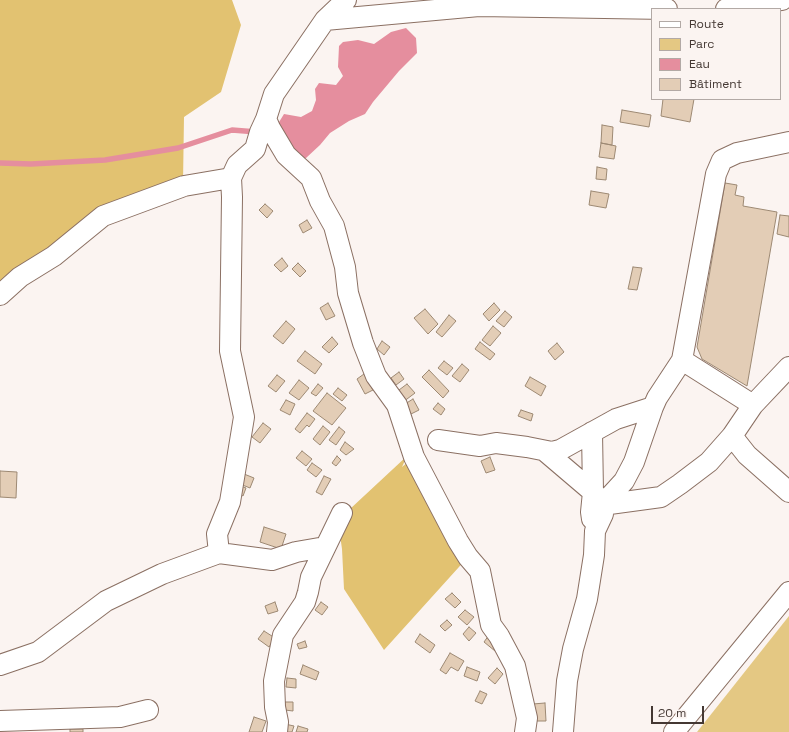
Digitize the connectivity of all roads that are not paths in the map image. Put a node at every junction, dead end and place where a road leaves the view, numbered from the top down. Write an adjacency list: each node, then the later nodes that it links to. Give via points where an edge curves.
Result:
1 (346, 0): 5 (street)
2 (782, 0): 3 (street)
3 (732, 8)
4 (651, 9): 5 (street, via 479,6)
5 (325, 20): 6 (street, via 274,94)
6 (266, 119): 8 (street, via 255,149 237,165); 28 (street, via 286,156 311,178 334,226 345,267 348,293 376,376 397,405 414,457 450,527 468,557 480,571 490,625 515,666 527,718)
7 (789, 142): 10 (street, via 737,153 722,160 716,174)
8 (231, 178): 9 (street, via 184,186 103,216 54,256 20,277); 22 (street, via 230,351 244,417 230,502 217,534)
9 (0, 295)
10 (682, 360): 12 (street); 13 (street)
11 (789, 367): 12 (street)
12 (753, 405): 15 (street)
13 (653, 407): 14 (street, via 616,419); 19 (street, via 634,462 624,481)
14 (592, 432): 17 (street, via 560,450); 19 (street)
15 (732, 436): 18 (street, via 747,455); 19 (street, via 709,462 660,497)
16 (438, 440): 17 (street, via 480,446 496,443)
17 (546, 452): 19 (street)
18 (789, 492)
19 (600, 500): 29 (street, via 603,514 595,531 587,599 568,681)
20 (342, 513): 21 (street)
21 (325, 547): 22 (street, via 296,552 272,560); 27 (street, via 311,577 304,602 283,635 274,681)
22 (219, 553): 24 (street, via 162,574 106,601 38,652)
23 (789, 592): 30 (street)
24 (0, 665)
25 (148, 710): 26 (street, via 120,717)
26 (0, 721)
27 (277, 732)
28 (525, 732)
29 (563, 732)
30 (674, 732)

